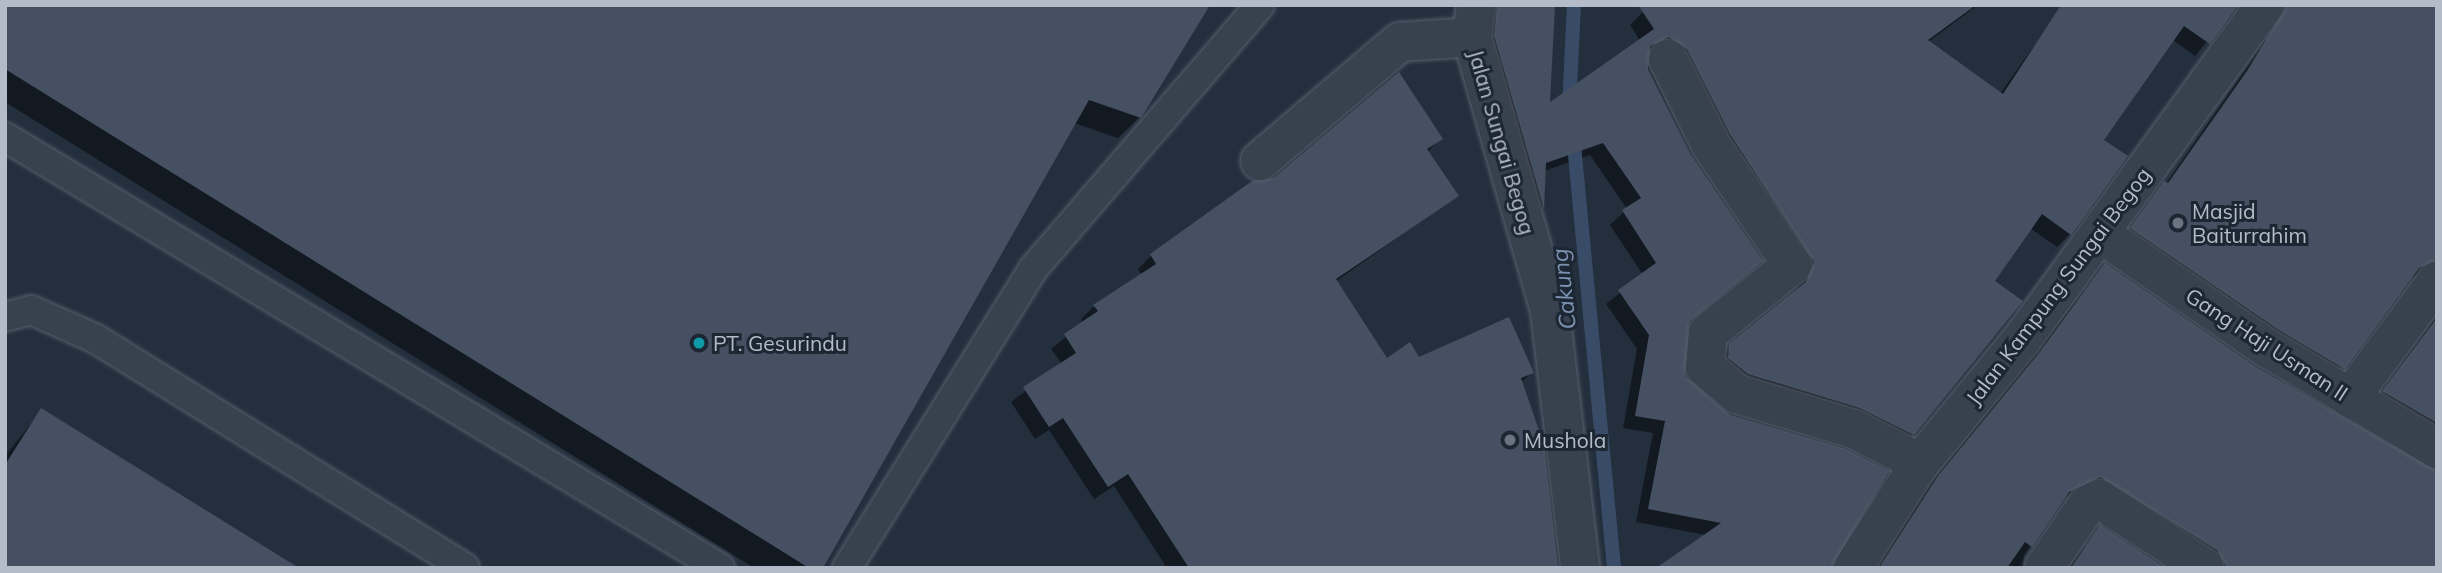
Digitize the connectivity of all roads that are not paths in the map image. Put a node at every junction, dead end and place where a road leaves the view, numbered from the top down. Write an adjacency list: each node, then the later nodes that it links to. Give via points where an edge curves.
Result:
1 (1260, 5): 15 (lane, via 1033,269)
2 (2265, 5): 7 (street, Jalan Kampung Sungai Begog)
3 (1474, 21): 6 (street, via 1400,42); 16 (street, Jalan Sungai Begog, via 1550,311)
4 (1668, 59): 12 (street, via 1711,145 1792,265 1707,333 1705,367 1737,394 1854,429)
5 (5, 137): 14 (lane)
6 (1260, 161)
7 (2101, 234): 10 (street, Gang Haji Usman II, via 2267,348); 12 (street, Jalan Kampung Sungai Begog)
8 (2437, 281): 10 (street)
9 (5, 317): 13 (lane, via 31,310 96,339)
10 (2350, 398): 11 (street, Gang Haji Usman II)
11 (2437, 449)
12 (1920, 463): 17 (street, Jalan Kampung Sungai Begog)
13 (465, 568)
14 (720, 568)
15 (847, 568)
16 (1580, 568)
17 (1853, 568)
18 (2044, 568): 19 (street, via 2087,505 2099,499)
19 (2205, 568)

